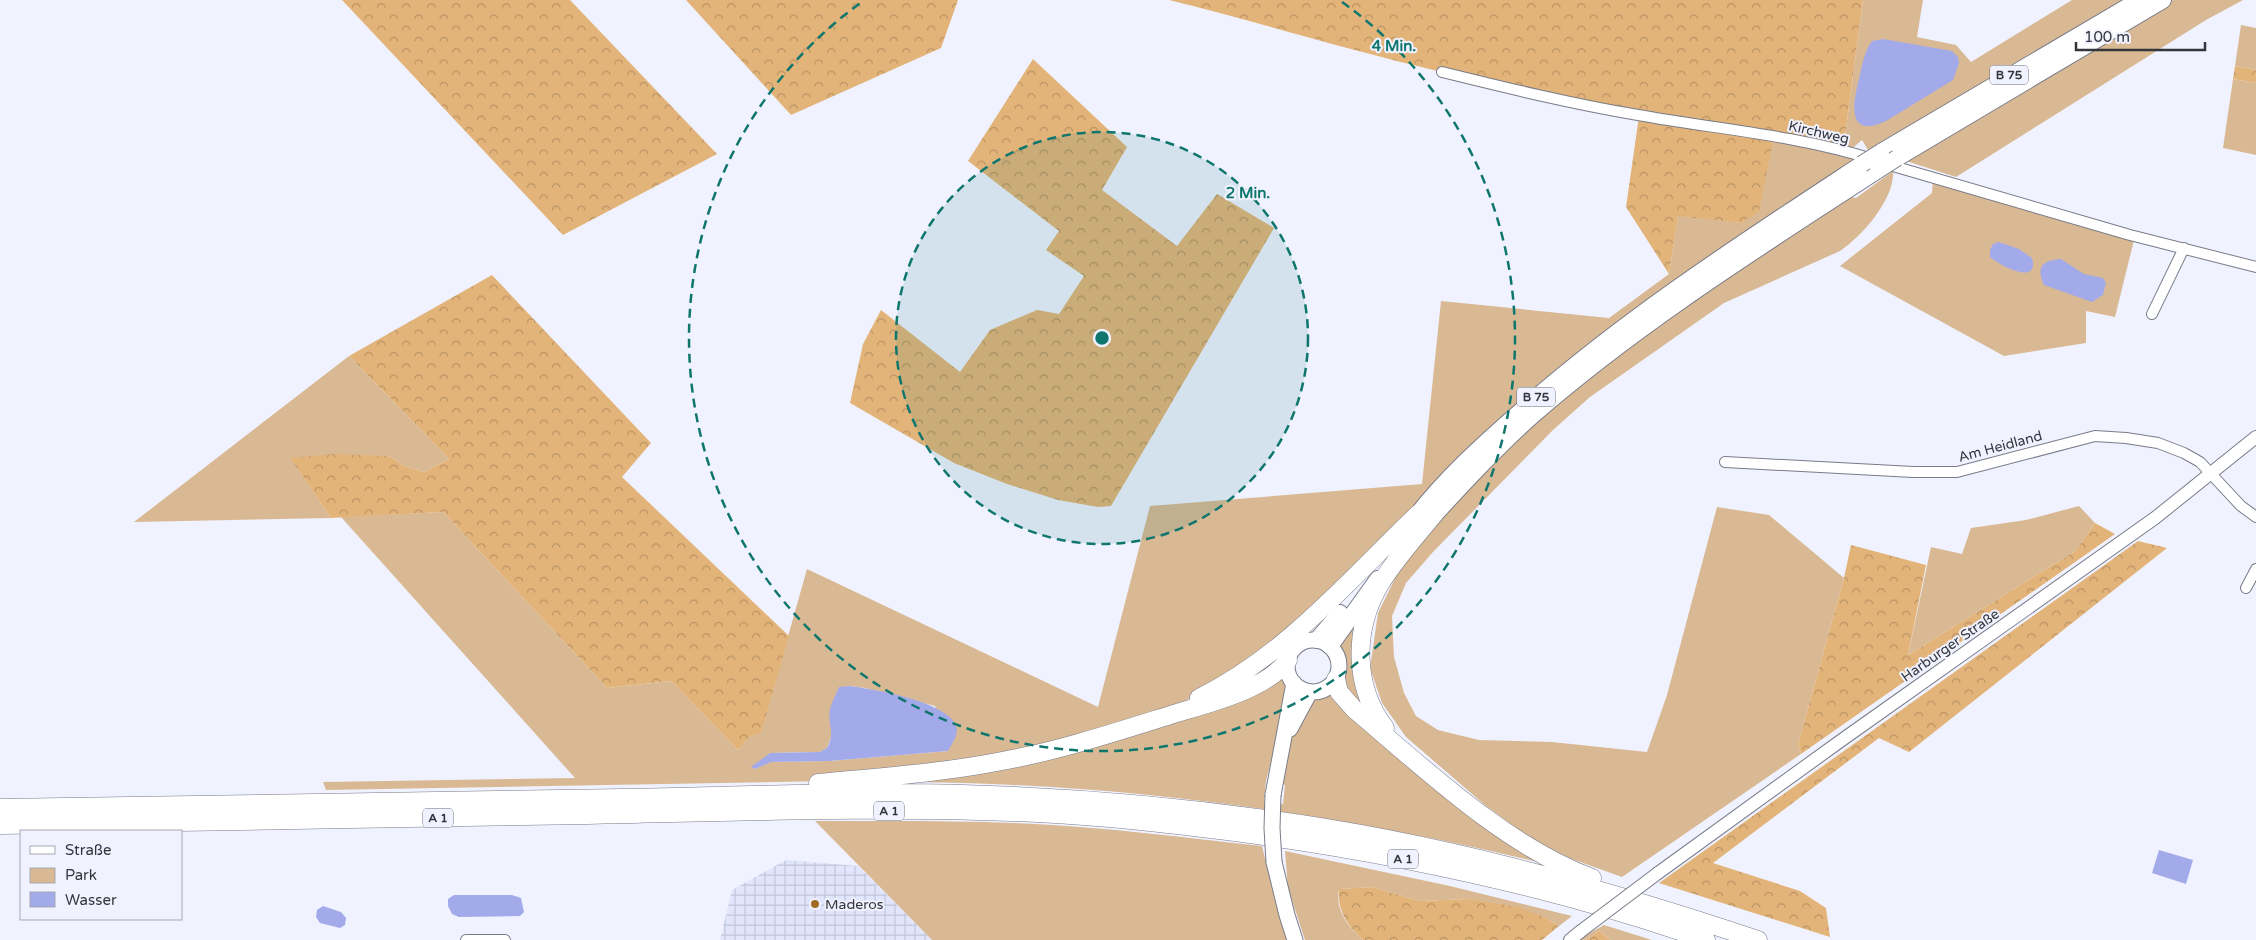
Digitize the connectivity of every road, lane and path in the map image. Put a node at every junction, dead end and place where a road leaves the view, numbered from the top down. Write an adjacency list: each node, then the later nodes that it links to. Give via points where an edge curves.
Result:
1 (2139, 0): 10 (highway, B 75, bridge, via 1881,152 1695,275 1588,353 1485,443)
2 (2163, 0): 10 (highway, B 75, bridge, via 1897,158 1705,284 1590,368)
3 (1442, 72): 4 (street, Kirchweg, via 1555,100 1773,136 1848,152)
4 (2184, 248): 5 (street, Kirchweg); 6 (street)
5 (2255, 263)
6 (2152, 314)
7 (2256, 437): 9 (street, Harburger Straße)
8 (1725, 462): 9 (street, Am Heidland, via 1957,472 2095,436 2158,443 2200,462)
9 (2212, 474): 11 (street, Am Heidland, via 2241,506); 30 (street, Harburger Straße, bridge, via 1658,873)
10 (1427, 514): 14 (highway, B 75); 19 (highway, via 1257,662 1209,693); 21 (highway, via 1378,586 1365,620 1360,647 1361,670 1372,708 1389,733)
11 (2256, 517)
12 (2256, 570): 13 (street)
13 (2246, 588)
14 (1324, 643): 15 (main road, B 75, via 1307,641 1298,645); 16 (main road, via 1338,660)
15 (1288, 660): 17 (main road, via 1288,674); 19 (highway, via 1268,677 1225,698)
16 (1336, 679): 18 (main road, via 1325,689); 21 (highway, via 1346,701)
17 (1294, 684): 18 (main road); 20 (main road)
18 (1310, 692): 20 (main road)
19 (1132, 727): 22 (highway, via 994,763)
20 (1282, 743): 29 (main road, bridge, via 1273,795 1274,862)
21 (1418, 763): 25 (highway, via 1462,799 1540,854 1587,876 1664,901)
22 (733, 796): 23 (highway, A 1); 25 (highway, A 1, via 881,793 1038,797 1268,819 1482,859 1598,889)
23 (0, 808)
24 (0, 825): 26 (highway, A 1, via 808,811 1039,813 1153,822 1303,841 1391,857 1553,894)
25 (1706, 922): 32 (highway, A 1)
26 (1691, 937): 31 (highway, A 1)
27 (466, 940): 28 (street)
28 (505, 940)
29 (1295, 940)
30 (1570, 940)
31 (1706, 940)
32 (1758, 940)

